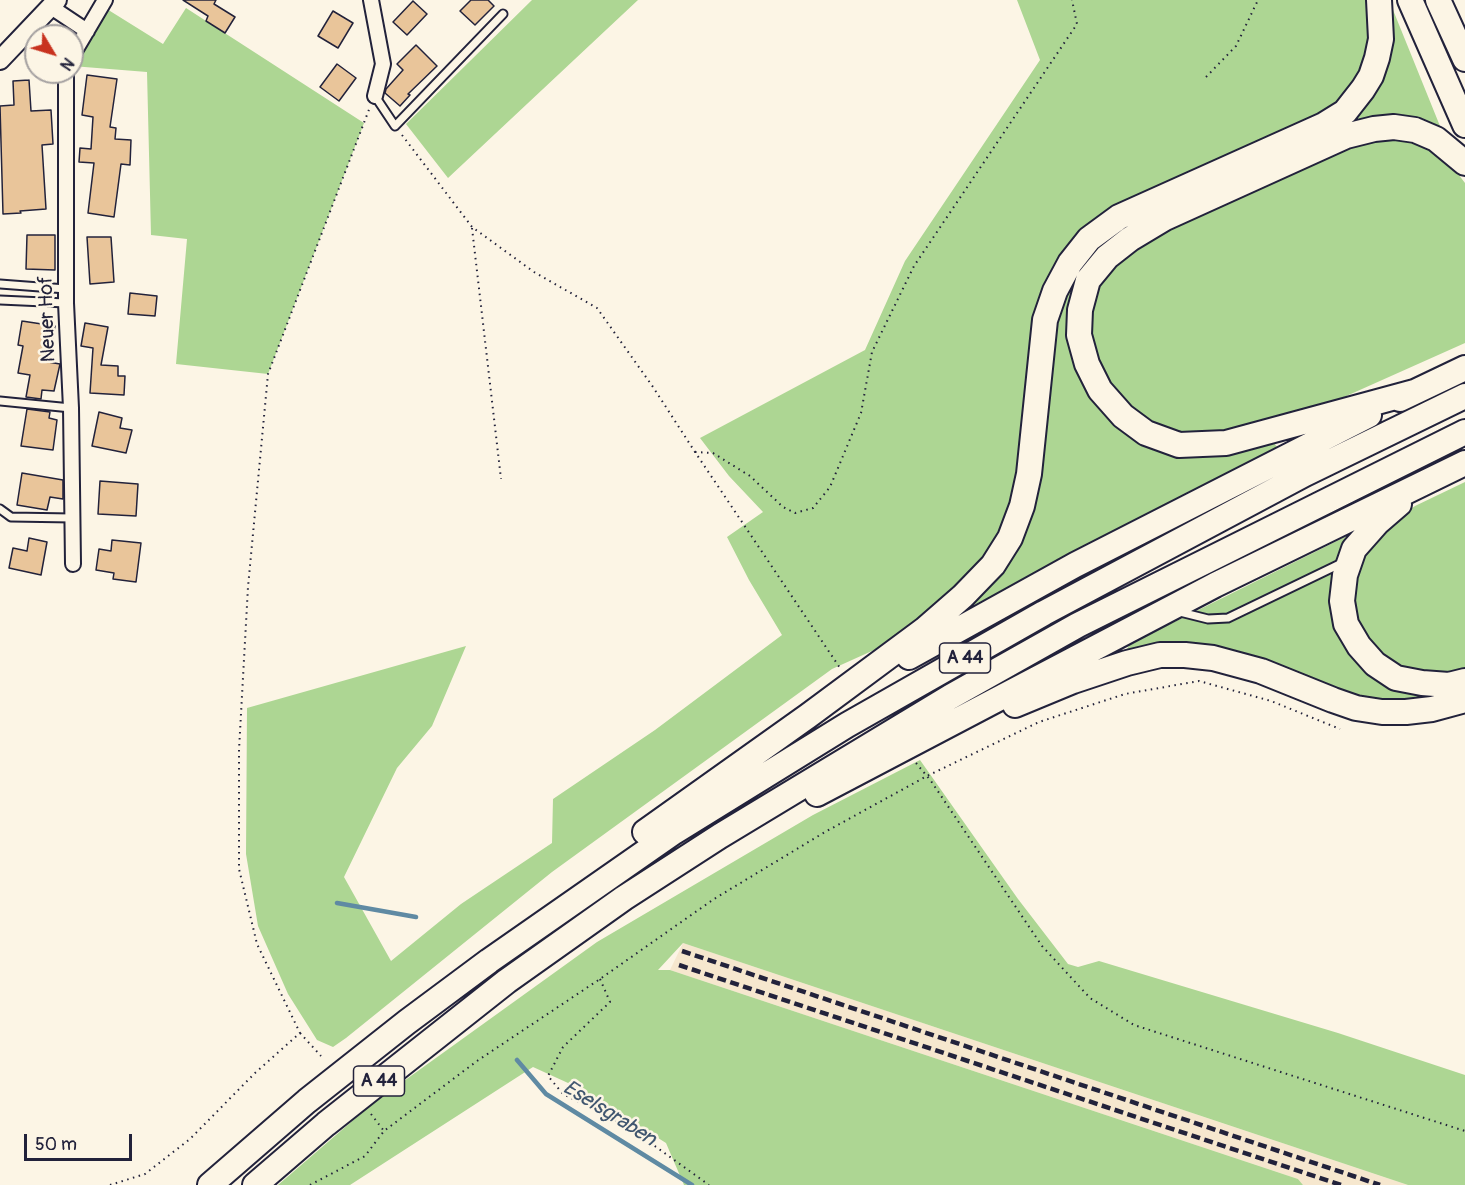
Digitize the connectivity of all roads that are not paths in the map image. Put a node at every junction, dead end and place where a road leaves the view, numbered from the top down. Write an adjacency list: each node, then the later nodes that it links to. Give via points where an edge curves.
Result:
1 (105, 0): 10 (street)
2 (371, 0): 15 (street, via 383,64)
3 (1379, 0): 35 (highway, via 1381,39 1377,58 1371,76 1345,112 1324,126 1119,217 1089,239 1070,263 1045,320 1029,474 1010,538 993,565 963,596 924,630)
4 (1410, 0): 16 (highway)
5 (1438, 0): 13 (highway)
6 (1449, 0): 9 (highway)
7 (54, 3): 10 (street); 12 (street)
8 (503, 14): 15 (lane, via 395,126)
9 (1465, 23)
10 (87, 31): 11 (street)
11 (84, 36)
12 (0, 60)
13 (1465, 60)
14 (66, 84): 19 (street, Neuer Hof)
15 (375, 96)
16 (1465, 125)
17 (1465, 163): 22 (highway, via 1436,139 1415,130 1394,127 1346,136 1165,218 1130,239 1107,257 1088,280 1080,310 1079,335 1100,390 1123,416 1146,433 1179,444 1226,443)
18 (0, 284): 19 (lane)
19 (66, 296): 20 (lane); 25 (street, Neuer Hof)
20 (0, 300)
21 (1465, 368): 22 (highway)
22 (1414, 392): 35 (highway, via 1075,565)
23 (1465, 396): 37 (highway, A 44, via 1305,474 1044,612 857,719 674,832)
24 (0, 401): 25 (lane)
25 (71, 408): 29 (street, Neuer Hof)
26 (1465, 432): 38 (highway, A 44, via 1108,610 950,697 720,836)
27 (1458, 466): 30 (highway, via 1377,523); 32 (highway)
28 (0, 509): 29 (lane, via 10,517)
29 (72, 518): 31 (street, Neuer Hof)
30 (1351, 558): 32 (lane, via 1228,618 1208,620); 33 (highway, via 1342,601 1346,624 1375,664 1396,678 1422,683 1449,685)
31 (73, 564)
32 (1169, 609): 36 (highway)
33 (1465, 681)
34 (1465, 700): 36 (highway, via 1432,709 1382,712 1356,708 1235,663 1160,655 1073,681 961,725)
35 (808, 716): 37 (highway, via 589,873)
36 (915, 752): 38 (highway, via 782,814 556,955)
37 (489, 961): 39 (highway, A 44, via 315,1095)
38 (507, 981): 40 (highway, A 44)
39 (210, 1185)
40 (255, 1185)

